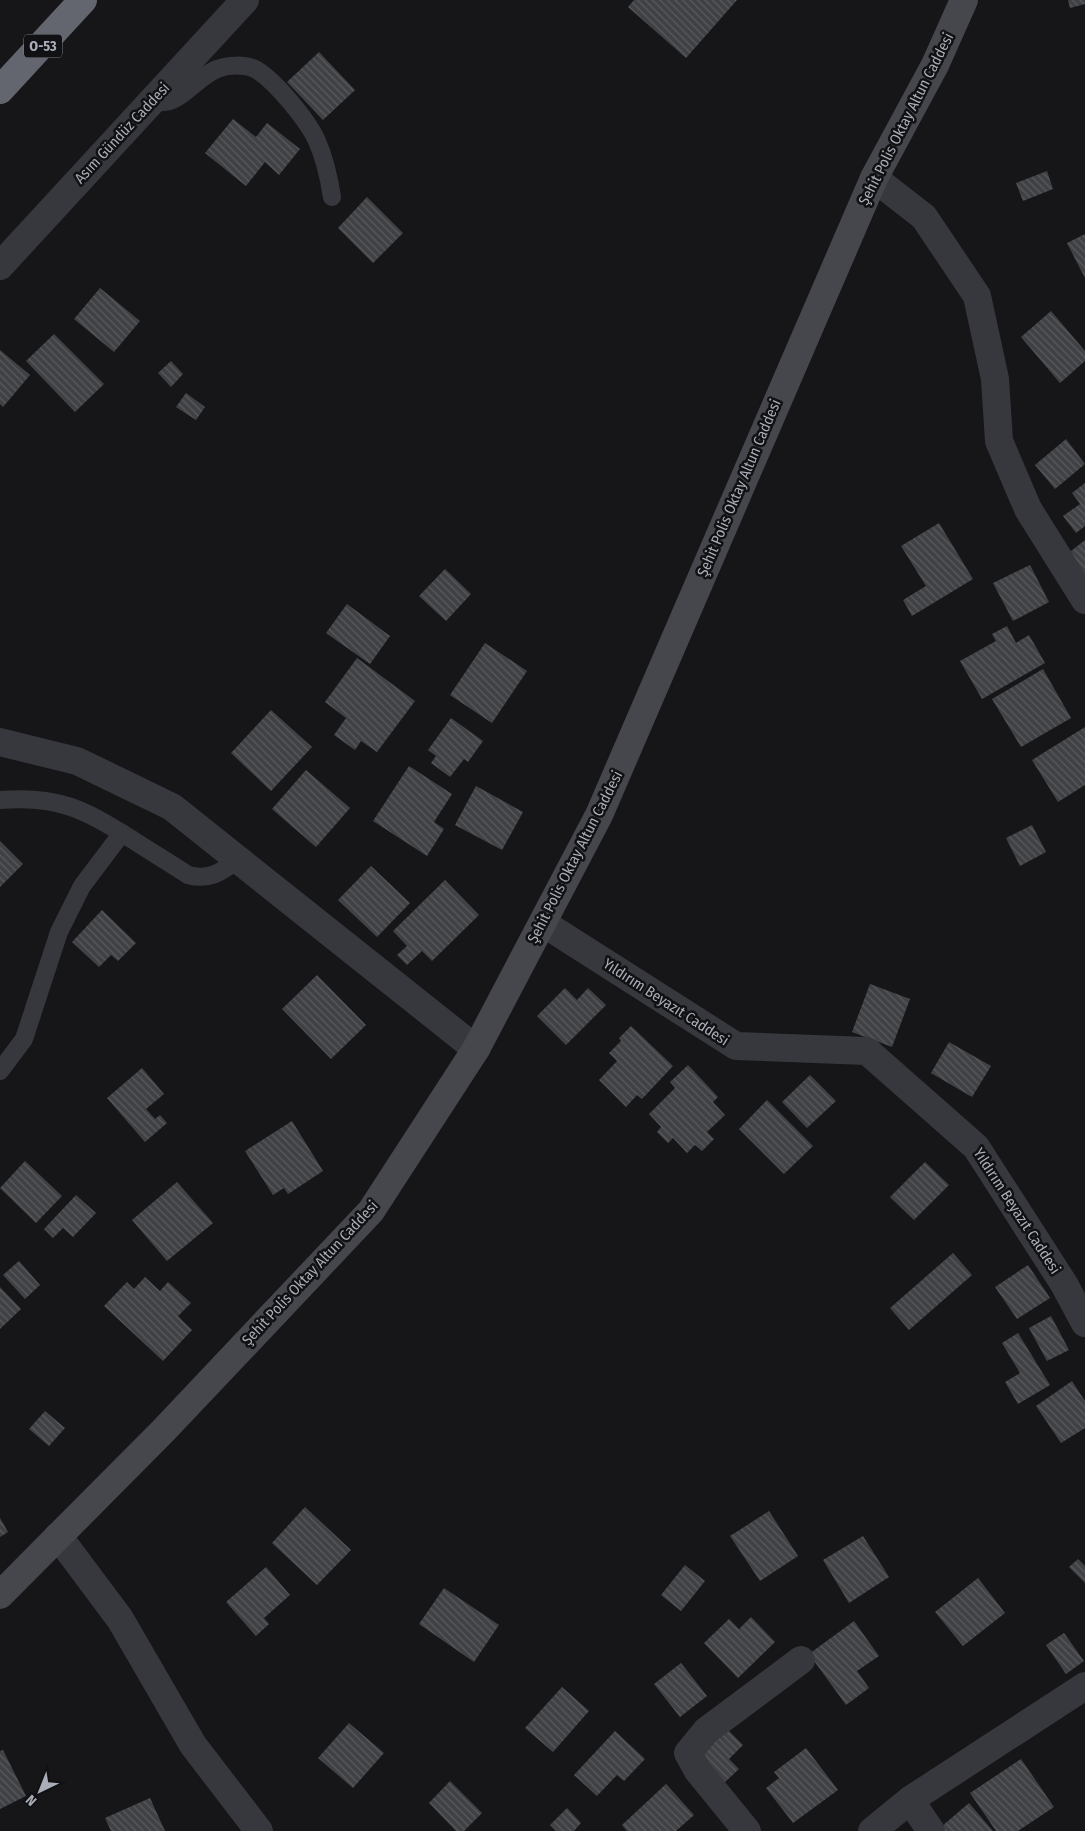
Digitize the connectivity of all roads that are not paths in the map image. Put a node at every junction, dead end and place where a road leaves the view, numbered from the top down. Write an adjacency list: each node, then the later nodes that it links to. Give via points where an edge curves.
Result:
1 (83, 0): 4 (highway, O-53)
2 (245, 0): 5 (street, Asım Gündüz Caddesi)
3 (964, 0): 6 (street, Şehit Polis Oktay Altun Caddesi, via 936,65)
4 (0, 90)
5 (152, 101): 7 (lane, via 160,104 176,99 218,69 237,65 255,69 286,97 308,124 324,158); 8 (street, Asım Gündüz Caddesi)
6 (874, 178): 9 (street, via 924,217 977,296 995,379 999,441 1028,509); 14 (street, Şehit Polis Oktay Altun Caddesi, via 599,815)
7 (332, 197)
8 (0, 266)
9 (1085, 600)
10 (0, 742): 13 (street, via 78,761 172,807)
11 (0, 800): 12 (lane, via 30,798 70,805)
12 (122, 833): 13 (lane, via 188,875 198,878 215,876); 16 (lane, via 82,886 59,932 24,1039)
13 (238, 860): 15 (street)
14 (543, 923): 15 (street, Şehit Polis Oktay Altun Caddesi); 17 (street, Yıldırım Beyazıt Caddesi, via 736,1046 867,1052 976,1147)
15 (476, 1049): 19 (street, Şehit Polis Oktay Altun Caddesi, via 371,1211 163,1432)
16 (0, 1071)
17 (1074, 1279): 18 (street, Yıldırım Beyazıt Caddesi)
18 (1085, 1324)
19 (58, 1536): 20 (street, Şehit Polis Oktay Altun Caddesi); 24 (street, via 120,1619 193,1745)
20 (0, 1595)
21 (801, 1660): 25 (street, via 706,1731 688,1753 698,1771)
22 (1085, 1686): 23 (street)
23 (910, 1800): 26 (street); 27 (street)
24 (259, 1831)
25 (747, 1831)
26 (872, 1831)
27 (931, 1831)

